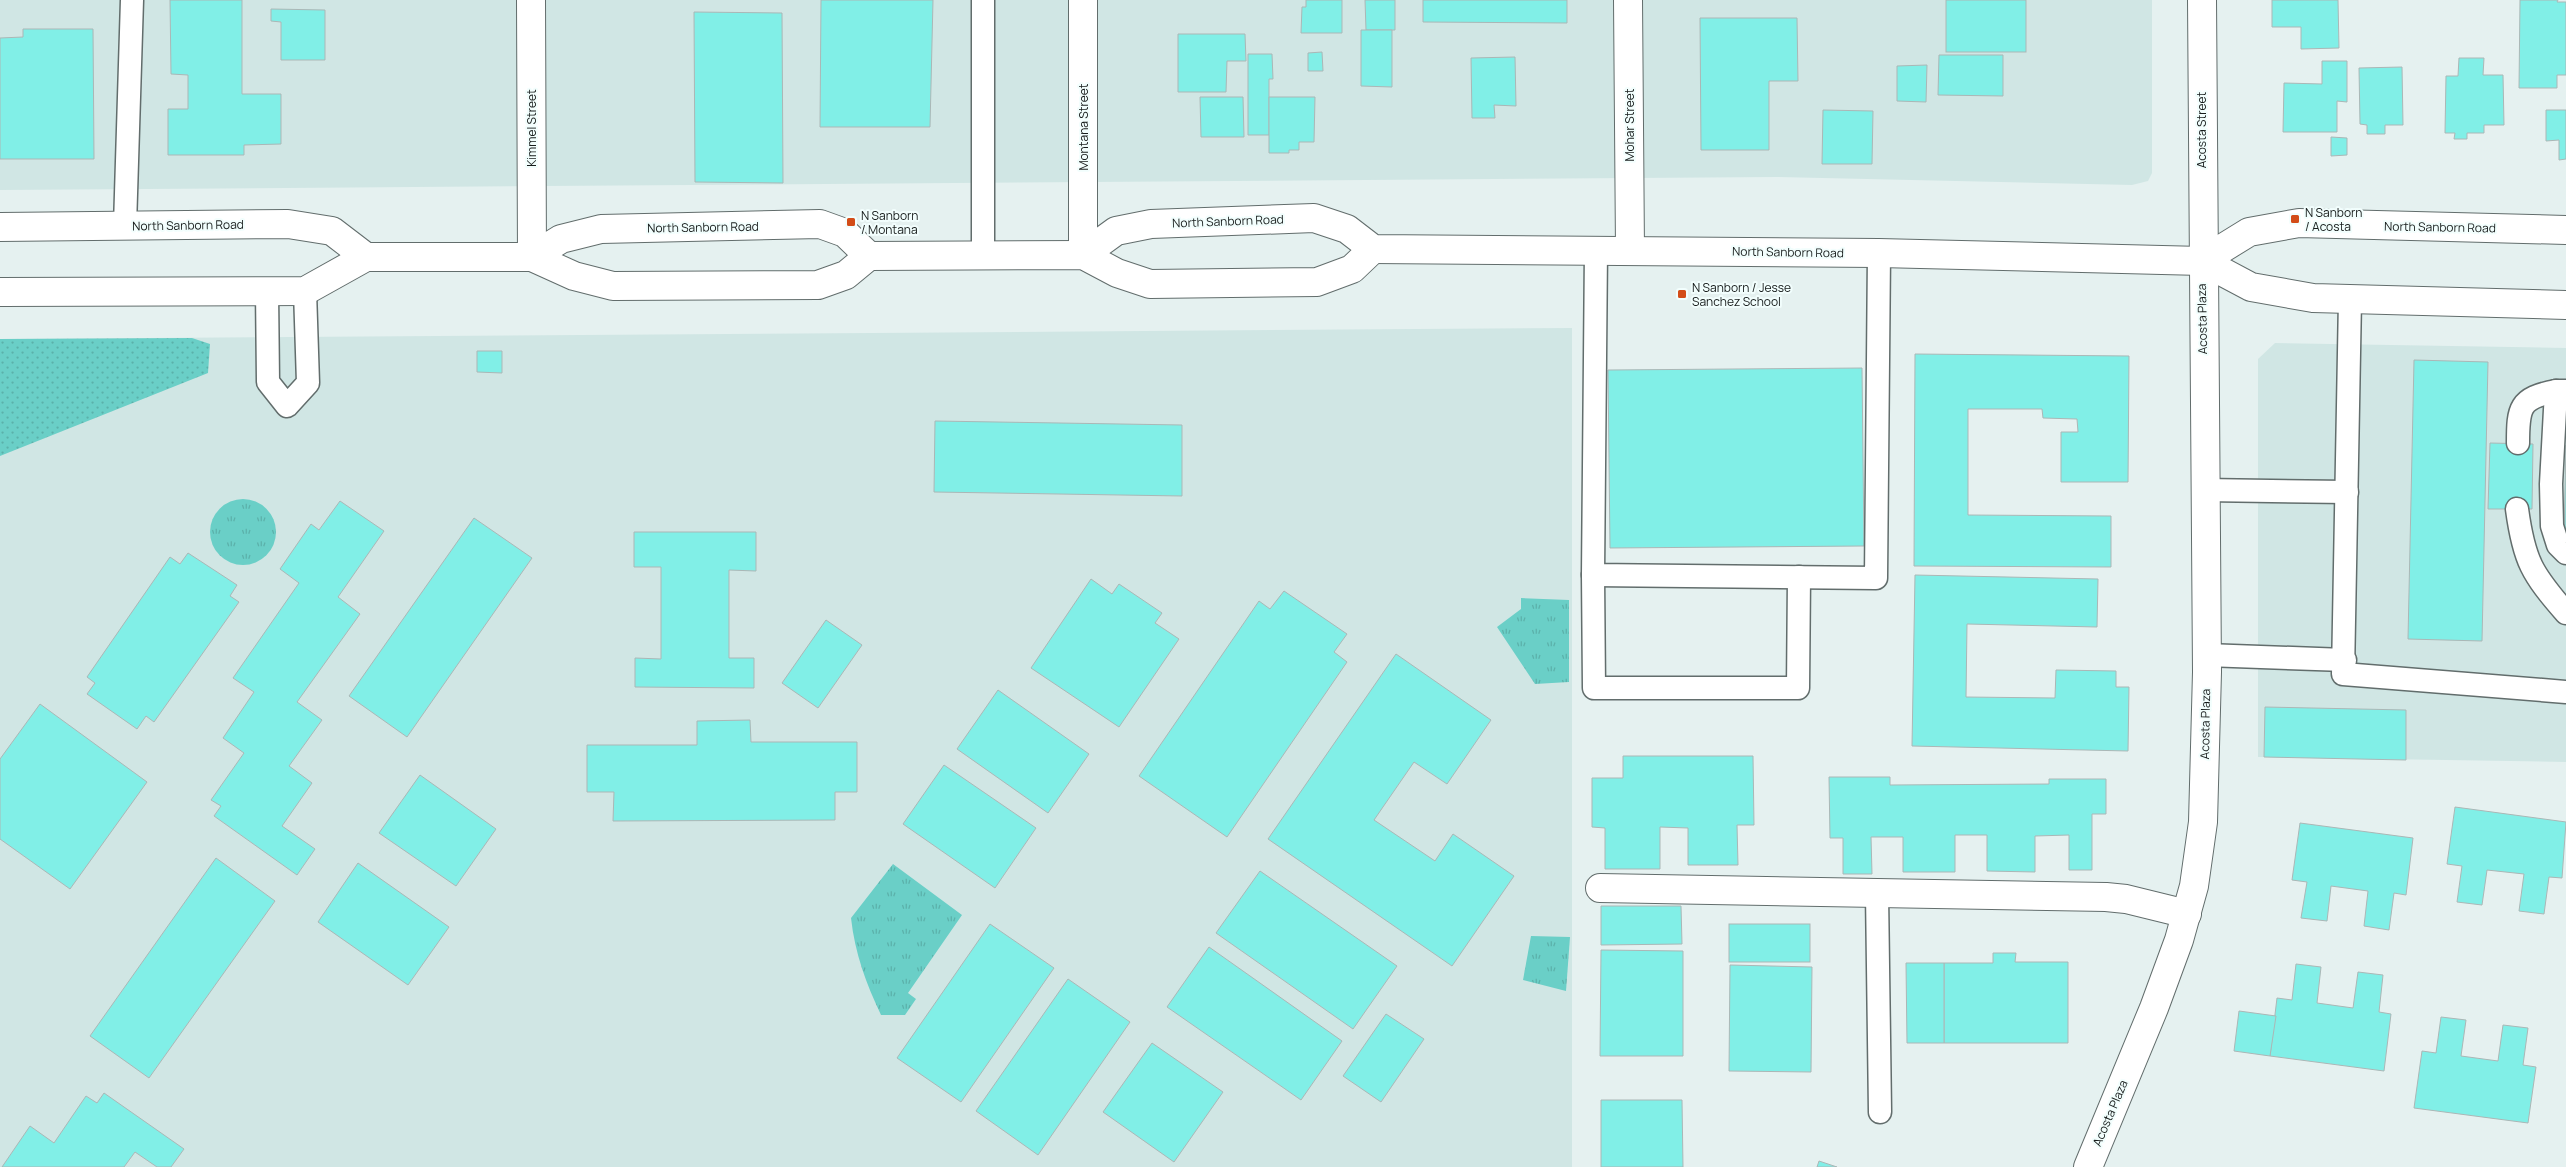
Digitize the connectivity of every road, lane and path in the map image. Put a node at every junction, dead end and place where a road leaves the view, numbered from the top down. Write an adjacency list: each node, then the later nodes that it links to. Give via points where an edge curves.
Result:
1 (132, 0): 7 (lane)
2 (531, 0): 18 (main road, Kimmel Street)
3 (983, 0): 16 (lane)
4 (1083, 0): 14 (main road, Montana Street)
5 (1628, 0): 12 (main road, Mohar Street)
6 (2202, 0): 19 (main road, Acosta Street)
7 (125, 226): 8 (main road, North Sanborn Road); 17 (main road, North Sanborn Road, via 288,224 332,231)
8 (0, 227)
9 (2566, 230): 19 (main road, North Sanborn Road, via 2299,223 2249,232)
10 (1373, 249): 11 (main road, North Sanborn Road); 14 (main road, via 1352,269 1317,282 1150,284 1116,273); 14 (main road, North Sanborn Road, via 1347,229 1314,218 1151,224 1116,231)
11 (1596, 249): 12 (main road, North Sanborn Road); 31 (lane)
12 (1630, 250): 13 (main road, North Sanborn Road)
13 (1879, 253): 19 (main road, North Sanborn Road); 32 (lane, via 1876,578)
14 (1083, 255): 16 (main road)
15 (869, 256): 16 (main road); 18 (main road, via 846,275 818,285 613,286 574,276); 18 (main road, North Sanborn Road, via 845,233 820,224 600,229 561,239)
16 (983, 256)
17 (366, 257): 18 (main road); 21 (main road)
18 (532, 257)
19 (2202, 260): 23 (main road, North Sanborn Road, via 2251,287 2313,298); 27 (main road, Acosta Plaza)
20 (267, 291): 21 (main road); 21 (lane, via 268,382 288,412 308,383); 22 (main road)
21 (305, 291)
22 (0, 292)
23 (2350, 299): 24 (main road, North Sanborn Road); 28 (lane)
24 (2566, 305)
25 (2561, 391): 26 (lane, via 2537,394 2526,403 2518,417); 30 (lane, via 2550,484 2552,526 2558,545)
26 (2518, 443)
27 (2204, 490): 28 (lane); 34 (main road, Acosta Plaza)
28 (2347, 492): 35 (lane)
29 (2517, 509): 33 (lane, via 2521,542 2529,565)
30 (2566, 553)
31 (1593, 575): 32 (lane); 32 (lane, via 1594,688 1798,688)
32 (1799, 577)
33 (2566, 613)
34 (2206, 655): 35 (lane); 39 (main road, Acosta Plaza, via 2203,822 2200,856)
35 (2344, 660): 36 (lane, via 2343,674)
36 (2566, 692)
37 (1600, 888): 38 (main road)
38 (1877, 893): 39 (main road, via 2106,897); 40 (lane)
39 (2187, 914): 41 (main road, Acosta Plaza, via 2161,992)
40 (1880, 1112)
41 (2088, 1167)

